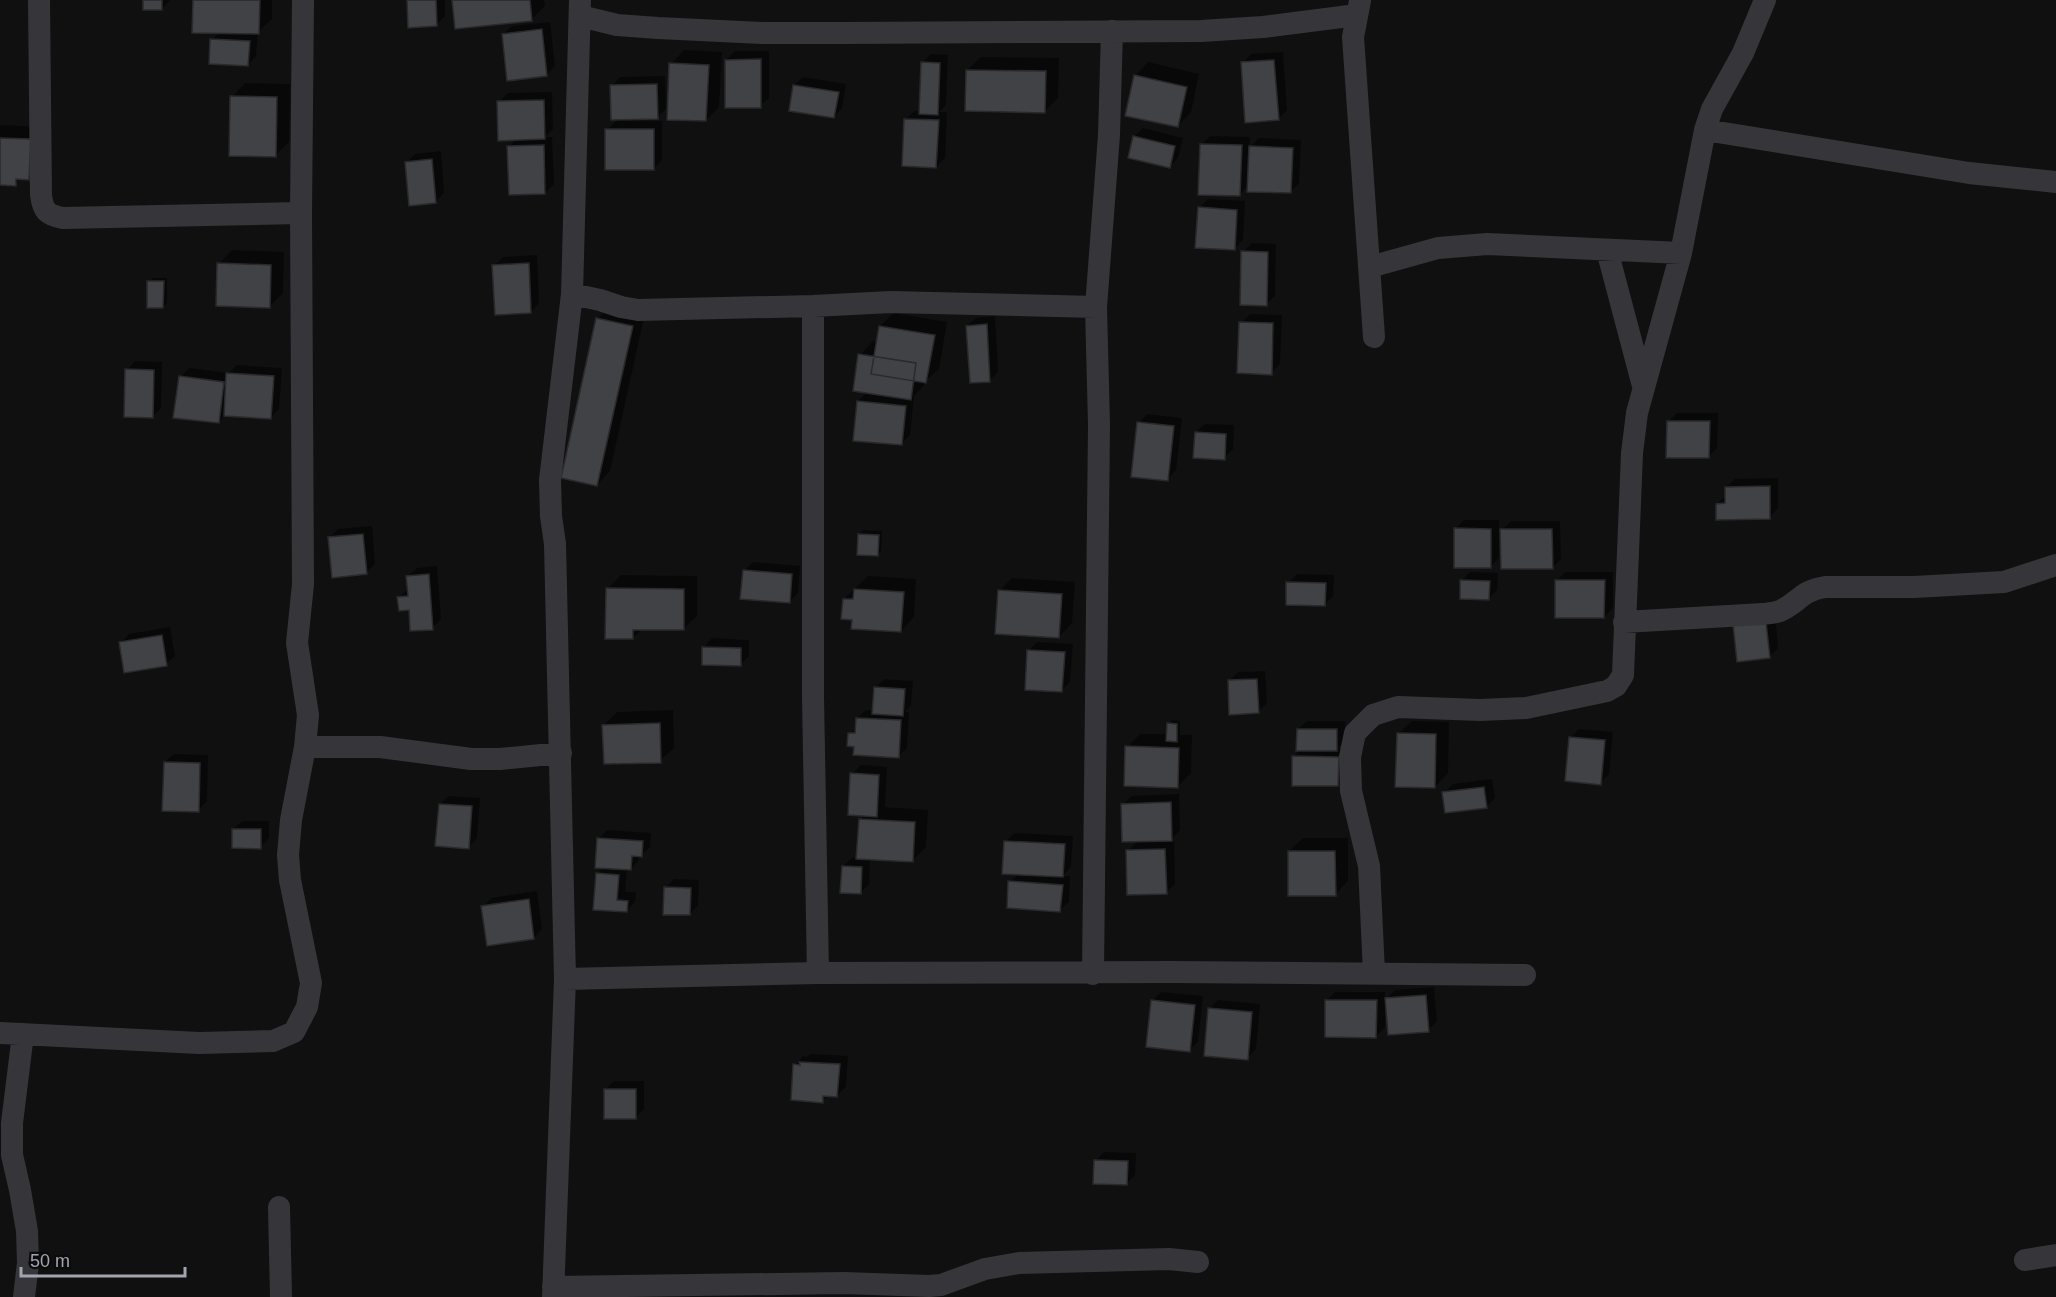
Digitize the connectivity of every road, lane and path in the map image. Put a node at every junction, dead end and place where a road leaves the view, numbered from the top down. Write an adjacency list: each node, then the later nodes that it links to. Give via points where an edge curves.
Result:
1 (39, 0): 9 (street, via 41,195 43,209 50,216)
2 (303, 0): 9 (street)
3 (1765, 0): 7 (street)
4 (1359, 7): 6 (street, via 1263,27); 12 (street, via 1353,37)
5 (580, 8): 6 (street, via 617,25 762,33); 13 (street)
6 (1112, 31): 15 (street, via 1109,135)
7 (1705, 130): 8 (street, via 1969,173); 11 (street)
8 (2056, 182)
9 (301, 213): 20 (street, via 303,584 297,643 308,715)
10 (1606, 250): 11 (street); 12 (street, via 1471,245 1438,248); 17 (street)
11 (1681, 253): 17 (street)
12 (1370, 267): 16 (street)
13 (572, 294): 14 (street, via 638,310); 21 (street, via 550,480)
14 (813, 306): 15 (street, via 891,302); 22 (street)
15 (1096, 307): 23 (street, via 1099,425)
16 (1374, 337)
17 (1643, 386): 19 (street, via 1632,453)
18 (2056, 565): 19 (street, via 2004,582 1825,587 1812,589 1781,611)
19 (1624, 622): 24 (street, via 1623,675 1607,691 1526,708 1398,707 1373,715 1355,733 1350,757 1351,791 1369,866)
20 (305, 747): 21 (street, via 380,747 471,759); 28 (street, via 288,855 311,983 307,1007 294,1032 273,1041 199,1042)
21 (561, 753): 26 (street)
22 (818, 973): 23 (street); 26 (street)
23 (1093, 974): 24 (street)
24 (1374, 974): 25 (street)
25 (1525, 975)
26 (565, 979): 33 (street)
27 (0, 1032): 28 (street)
28 (23, 1034): 34 (street, via 12,1155 27,1232)
29 (279, 1208): 35 (street)
30 (2056, 1255): 31 (street)
31 (2025, 1260)
32 (1198, 1262): 33 (street, via 1169,1259 1019,1263 929,1287 844,1283)
33 (553, 1292)
34 (24, 1297)
35 (281, 1297)

